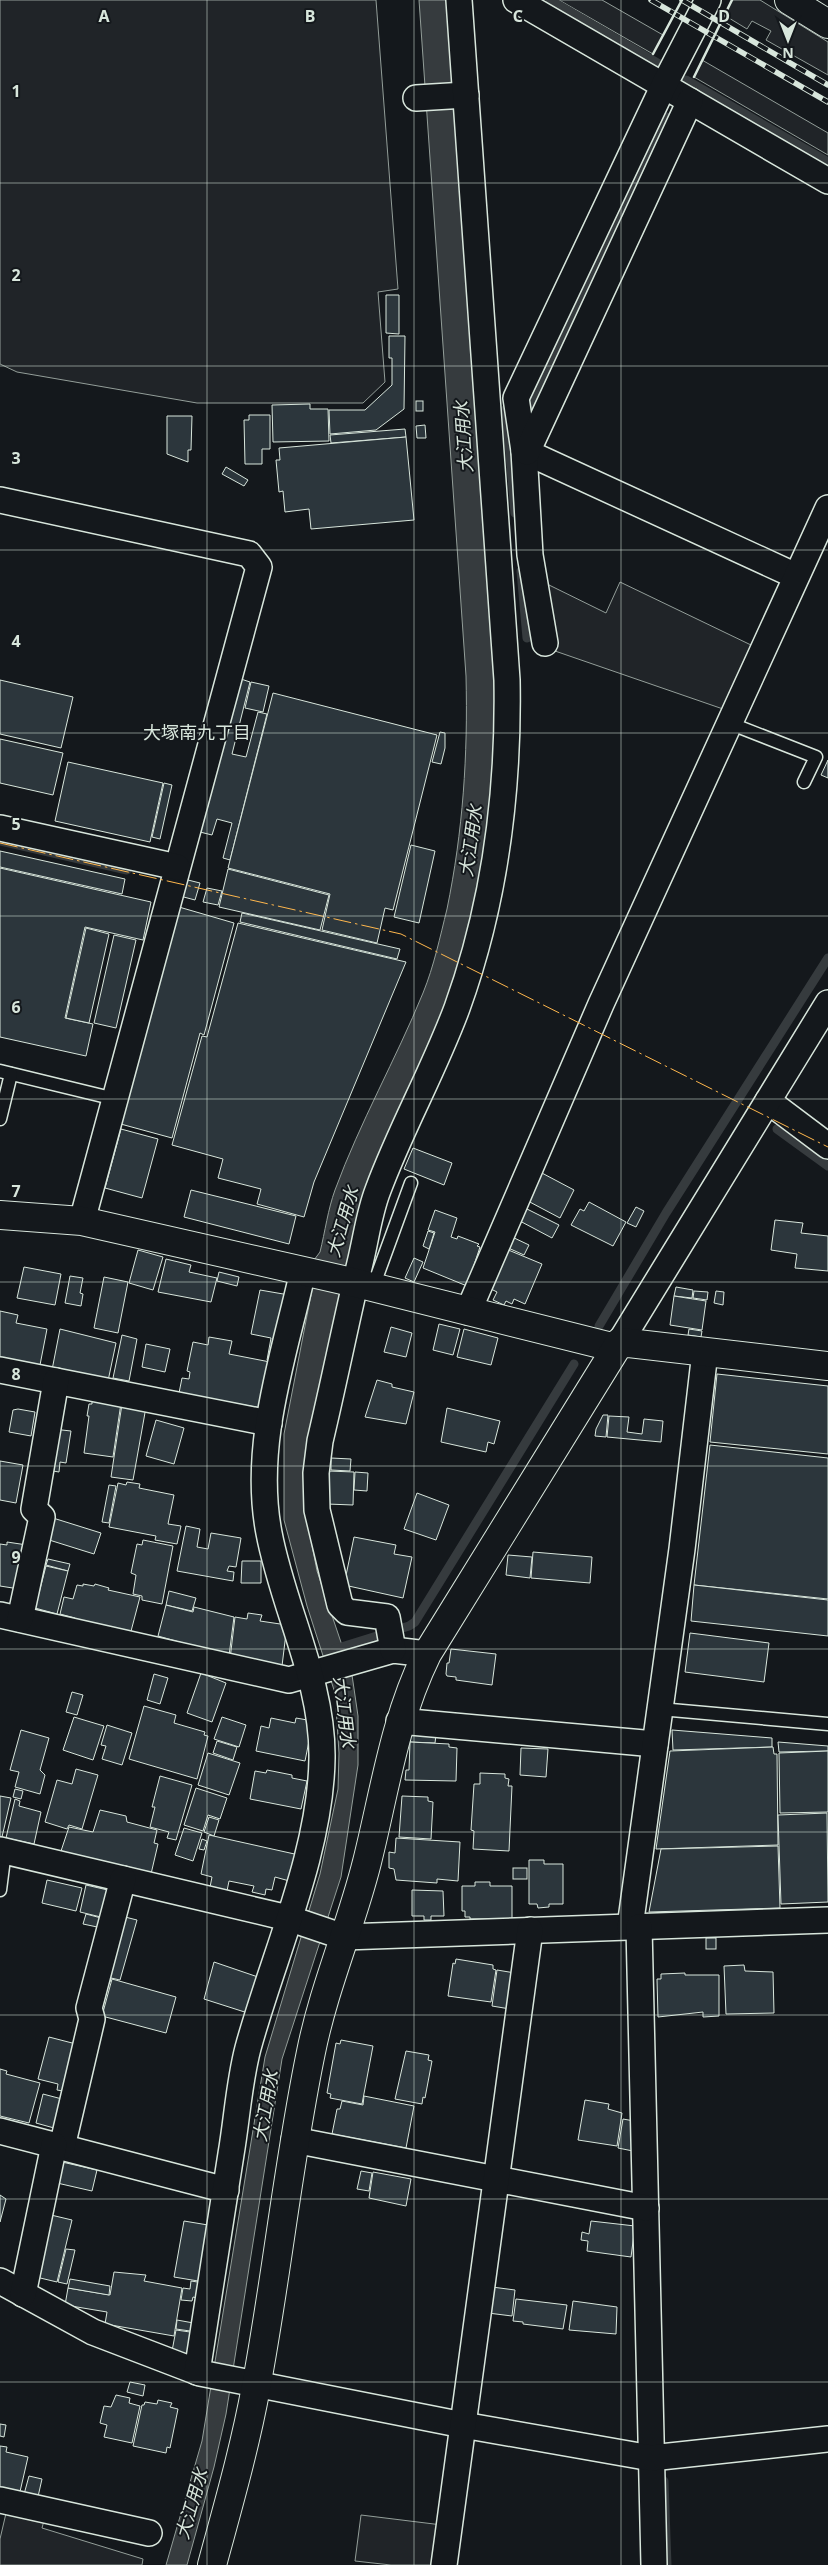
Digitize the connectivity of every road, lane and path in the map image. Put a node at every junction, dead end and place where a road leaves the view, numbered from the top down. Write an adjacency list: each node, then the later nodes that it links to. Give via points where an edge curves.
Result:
1 (460, 0): 7 (street)
2 (516, 0): 6 (street)
3 (708, 0): 6 (street)
4 (788, 0): 5 (street)
5 (828, 24)
6 (664, 86): 9 (street); 11 (street, via 516,398)
7 (464, 95): 8 (street); 30 (street, via 507,680 508,744 504,795 482,927 436,1060 377,1191)
8 (418, 98)
9 (690, 101): 10 (street); 11 (street)
10 (828, 181)
11 (526, 452): 14 (street); 15 (street, via 530,555)
12 (0, 500): 19 (street, via 249,554 259,567)
13 (828, 508): 14 (street)
14 (796, 576): 16 (street)
15 (545, 643)
16 (729, 723): 17 (lane, via 816,757); 31 (street, via 601,1004)
17 (804, 782)
18 (0, 828): 19 (street)
19 (178, 867): 22 (street)
20 (828, 1003): 23 (street)
21 (5, 1072): 22 (lane); 24 (lane)
22 (115, 1099): 28 (street)
23 (768, 1101): 25 (street); 32 (street)
24 (0, 1119)
25 (828, 1146)
26 (411, 1183): 30 (lane)
27 (0, 1215): 28 (street)
28 (82, 1221): 29 (street)
29 (306, 1272): 30 (street); 37 (street)
30 (359, 1284): 31 (street); 39 (street, via 320,1441 316,1473 317,1510 340,1605 347,1612 388,1616)
31 (468, 1312): 32 (street)
32 (618, 1345): 33 (street); 40 (street)
33 (705, 1352): 34 (street); 42 (street)
34 (828, 1366)
35 (0, 1370): 36 (street)
36 (56, 1381): 37 (street); 38 (street, via 34,1509 42,1517)
37 (268, 1423): 41 (street, via 263,1460 268,1532)
38 (10, 1617): 41 (street, via 288,1680)
39 (391, 1639): 40 (street); 41 (street, via 357,1661)
40 (427, 1654): 43 (street)
41 (311, 1674): 49 (street, via 320,1720 322,1758 317,1805)
42 (660, 1709): 44 (lane); 45 (street)
43 (399, 1721): 45 (street); 53 (street, via 366,1864)
44 (828, 1724)
45 (655, 1744): 51 (street)
46 (2, 1851): 47 (street); 48 (lane)
47 (123, 1879): 49 (street); 56 (street, via 89,2008 92,2019)
48 (0, 1890)
49 (289, 1919): 53 (street); 58 (street, via 248,2050)
50 (828, 1920): 51 (street)
51 (634, 1927): 52 (street); 59 (street)
52 (530, 1930): 53 (street); 57 (street)
53 (344, 1937): 55 (street, via 312,2048)
54 (0, 2131): 56 (street)
55 (294, 2140): 57 (street); 63 (street)
56 (58, 2146): 58 (street); 61 (street)
57 (497, 2179): 59 (street); 64 (street)
58 (226, 2190): 62 (street)
59 (646, 2208): 66 (street)
60 (0, 2281): 61 (street)
61 (23, 2294): 62 (street, via 93,2332)
62 (199, 2372): 63 (street)
63 (248, 2383): 64 (street); 69 (street, via 242,2455)
64 (463, 2425): 66 (street); 70 (street)
65 (828, 2439): 66 (street)
66 (652, 2458): 71 (street)
67 (0, 2500): 68 (street)
68 (149, 2533)
69 (212, 2565)
70 (444, 2565)
71 (654, 2565)

